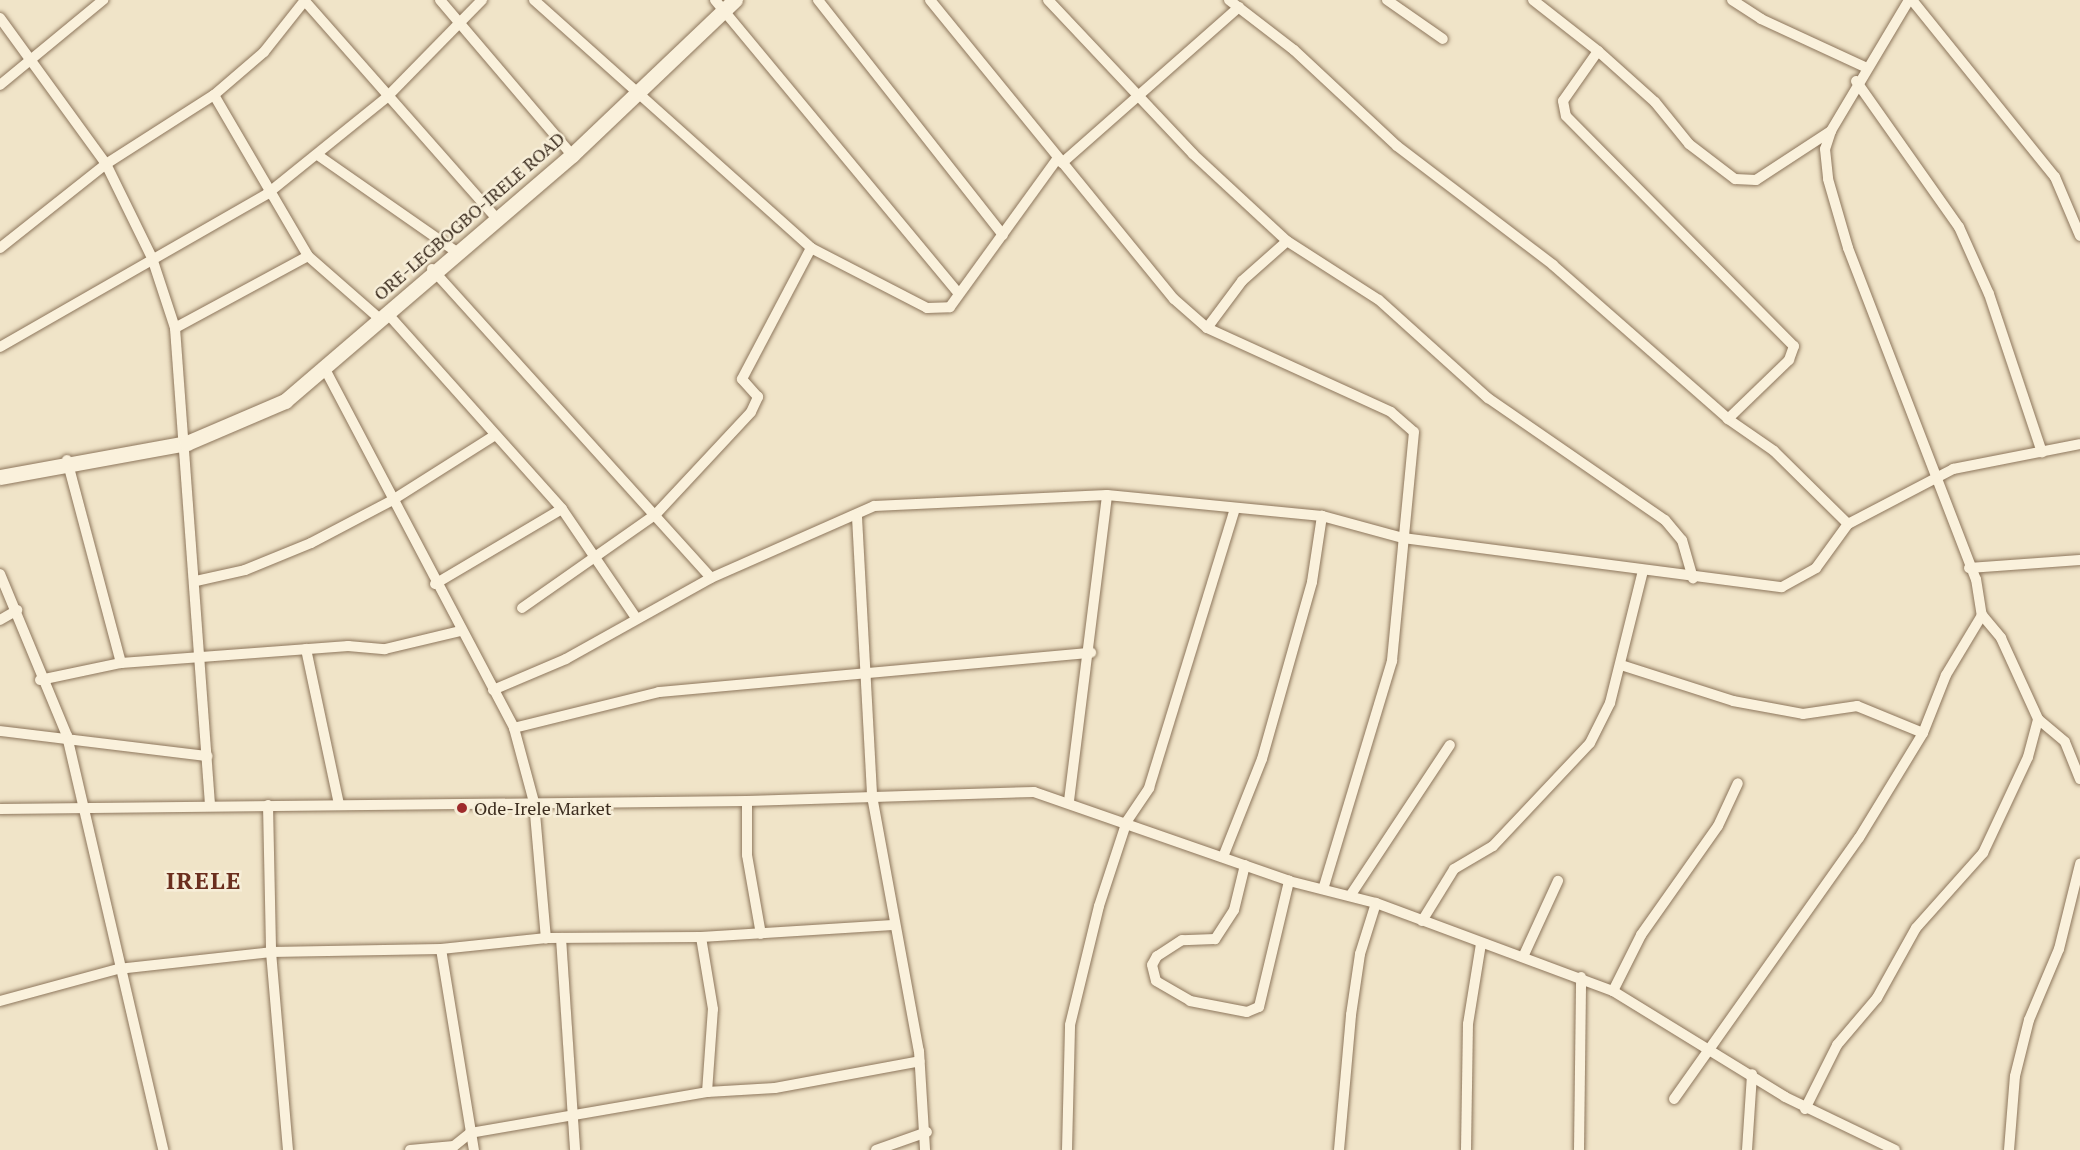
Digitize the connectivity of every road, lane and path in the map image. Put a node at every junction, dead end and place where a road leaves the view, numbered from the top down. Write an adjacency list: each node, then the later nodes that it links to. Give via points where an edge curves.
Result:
1 (103, 0): 20 (street)
2 (304, 0): 25 (street, via 264,52); 26 (street)
3 (440, 0): 17 (street)
4 (482, 0): 17 (street)
5 (534, 0): 24 (street)
6 (818, 0): 35 (street)
7 (930, 0): 31 (street)
8 (1048, 0): 27 (street)
9 (1229, 0): 15 (street)
10 (1387, 0): 18 (street)
11 (1533, 0): 19 (street)
12 (1732, 0): 21 (street, via 1761,20)
13 (1910, 0): 21 (street); 36 (street, via 2055,177)
14 (725, 4): 24 (main road, ORE-LEGBOGBO-IRELE ROAD); 44 (street)
15 (1239, 7): 27 (street); 50 (street, via 1294,50 1397,146 1553,265)
16 (0, 18): 20 (street)
17 (461, 22): 26 (street); 29 (street)
18 (1443, 39)
19 (1598, 51): 28 (street, via 1655,102 1689,144 1735,179 1756,180); 50 (street, via 1563,100 1566,116 1794,346 1789,360)
20 (29, 58): 23 (street); 32 (street)
21 (1865, 67): 22 (street)
22 (1856, 81): 28 (street); 54 (street, via 1959,227 1989,294)
23 (0, 85)
24 (638, 87): 29 (main road, ORE-LEGBOGBO-IRELE ROAD); 39 (street)
25 (214, 95): 32 (street); 33 (street)
26 (387, 97): 30 (street); 34 (street)
27 (1140, 98): 31 (street); 37 (street)
28 (1831, 131): 57 (street, via 1825,160 1834,200)
29 (572, 155): 34 (main road, ORE-LEGBOGBO-IRELE ROAD)
30 (319, 156): 33 (street); 40 (street)
31 (1060, 160): 35 (street); 47 (street, via 1156,280)
32 (106, 164): 38 (street); 42 (street)
33 (267, 194): 41 (street); 42 (street)
34 (495, 217): 40 (main road, ORE-LEGBOGBO-IRELE ROAD)
35 (1003, 235): 44 (street)
36 (2080, 236)
37 (1287, 241): 47 (street, via 1242,281); 73 (street, via 1380,300 1488,398 1658,515 1682,540)
38 (0, 248)
39 (811, 248): 44 (street, via 927,308 950,307); 62 (street, via 742,379 756,391 757,403)
40 (458, 253): 43 (main road, ORE-LEGBOGBO-IRELE ROAD)
41 (308, 256): 45 (street); 46 (street)
42 (153, 258): 46 (street); 48 (street)
43 (432, 269): 45 (main road, ORE-LEGBOGBO-IRELE ROAD); 62 (street)
44 (958, 293)
45 (383, 316): 49 (main road, ORE-LEGBOGBO-IRELE ROAD); 51 (street)
46 (175, 328): 52 (street)
47 (1207, 328): 66 (street, via 1410,425 1416,448)
48 (0, 347)
49 (326, 371): 52 (main road, ORE-LEGBOGBO-IRELE ROAD, via 273,407); 59 (street)
50 (1728, 418): 65 (street, via 1774,451)
51 (494, 436): 59 (street); 60 (street)
52 (187, 443): 55 (main road, ORE-LEGBOGBO-IRELE ROAD); 74 (street)
53 (2080, 444): 54 (street)
54 (2042, 452): 57 (street, via 1953,469)
55 (67, 460): 56 (main road, ORE-LEGBOGBO-IRELE ROAD); 85 (street)
56 (0, 477)
57 (1934, 480): 65 (street); 69 (street)
58 (1107, 495): 61 (street); 64 (street, via 916,502 874,506); 83 (street)
59 (391, 501): 74 (street, via 311,543 245,570); 75 (street)
60 (562, 509): 67 (street); 75 (street)
61 (1234, 509): 63 (street); 108 (street, via 1149,788)
62 (656, 514): 67 (street); 72 (street)
63 (1322, 516): 66 (street); 109 (street, via 1311,582 1262,759)
64 (857, 517): 72 (street, via 833,521); 87 (street)
65 (1848, 524): 73 (street, via 1816,568 1788,584)
66 (1403, 538): 70 (street, via 1492,546); 114 (street, via 1392,661)
67 (595, 555): 76 (street); 79 (street)
68 (2080, 560): 69 (street)
69 (1969, 568): 78 (street, via 1979,590)
70 (1643, 571): 73 (street); 86 (street)
71 (0, 575): 77 (street)
72 (711, 578): 79 (street)
73 (1693, 578)
74 (196, 581): 84 (street)
75 (435, 584): 81 (street)
76 (522, 608)
77 (17, 610): 80 (street); 88 (street)
78 (1982, 615): 90 (street, via 2001,638); 93 (street, via 1946,675)
79 (636, 618): 89 (street, via 567,659)
80 (0, 620)
81 (460, 631): 82 (street, via 385,649); 89 (street)
82 (306, 649): 84 (street); 103 (street)
83 (1091, 654): 87 (street); 101 (street)
84 (199, 660): 85 (street); 96 (street)
85 (121, 663): 88 (street)
86 (1621, 665): 93 (street, via 1733,701 1803,714 1857,706); 117 (street, via 1590,743 1493,846 1454,869)
87 (867, 670): 91 (street, via 659,692); 99 (street)
88 (40, 680): 94 (street)
89 (493, 690): 91 (street)
90 (2038, 719): 97 (street, via 2065,742); 136 (street, via 2028,757 1983,853 1916,928 1877,998 1837,1045)
91 (514, 728): 102 (street)
92 (0, 731): 94 (street)
93 (1923, 734): 131 (street, via 1825,888)
94 (67, 736): 96 (street); 106 (street)
95 (1450, 745): 115 (street)
96 (207, 756): 104 (street)
97 (2080, 779)
98 (1738, 783): 129 (street, via 1718,826 1641,935)
99 (872, 796): 100 (street); 101 (street, via 1034,792); 118 (street)
100 (747, 801): 102 (street); 119 (street, via 747,855)
101 (1069, 801): 108 (street)
102 (534, 802): 103 (street); 121 (street)
103 (339, 804): 105 (street)
104 (210, 805): 105 (street); 106 (street)
105 (268, 805): 125 (street)
106 (87, 808): 107 (street); 127 (street)
107 (0, 809)
108 (1126, 821): 109 (street); 147 (street, via 1070,1025)
109 (1223, 857): 111 (street)
110 (2080, 864): 153 (street, via 2059,950 2029,1020 2015,1076)
111 (1245, 865): 112 (street); 112 (street, via 1234,910 1215,939 1182,940 1156,956 1152,965 1156,981 1190,1001 1247,1012 1259,1007)
112 (1289, 881): 114 (street)
113 (1558, 881): 126 (street)
114 (1323, 888): 115 (street)
115 (1350, 896): 116 (street)
116 (1376, 903): 117 (street); 148 (street, via 1354,995)
117 (1422, 921): 123 (street)
118 (893, 925): 119 (street); 132 (street)
119 (761, 934): 120 (street)
120 (701, 937): 122 (street); 134 (street, via 713,1009)
121 (546, 938): 122 (street); 124 (street)
122 (561, 938): 137 (street)
123 (1481, 944): 126 (street); 149 (street, via 1468,1023)
124 (441, 950): 125 (street); 139 (street)
125 (271, 952): 127 (street); 141 (street)
126 (1523, 957): 128 (street)
127 (118, 969): 130 (street); 140 (street)
128 (1581, 977): 129 (street); 150 (street)
129 (1613, 991): 131 (street)
130 (0, 1001)
131 (1708, 1047): 133 (street); 135 (street)
132 (920, 1061): 134 (street, via 775,1088); 138 (street)
133 (1752, 1074): 136 (street); 151 (street)
134 (707, 1092): 137 (street)
135 (1674, 1099)
136 (1805, 1108): 152 (street)
137 (569, 1115): 139 (street); 144 (street)
138 (927, 1132): 145 (street); 146 (street)
139 (470, 1133): 142 (street, via 454,1146); 143 (street)
140 (163, 1150)
141 (288, 1150)
142 (410, 1150)
143 (474, 1150)
144 (575, 1150)
145 (876, 1150)
146 (925, 1150)
147 (1067, 1150)
148 (1339, 1150)
149 (1466, 1150)
150 (1579, 1150)
151 (1747, 1150)
152 (1895, 1150)
153 (2009, 1150)

